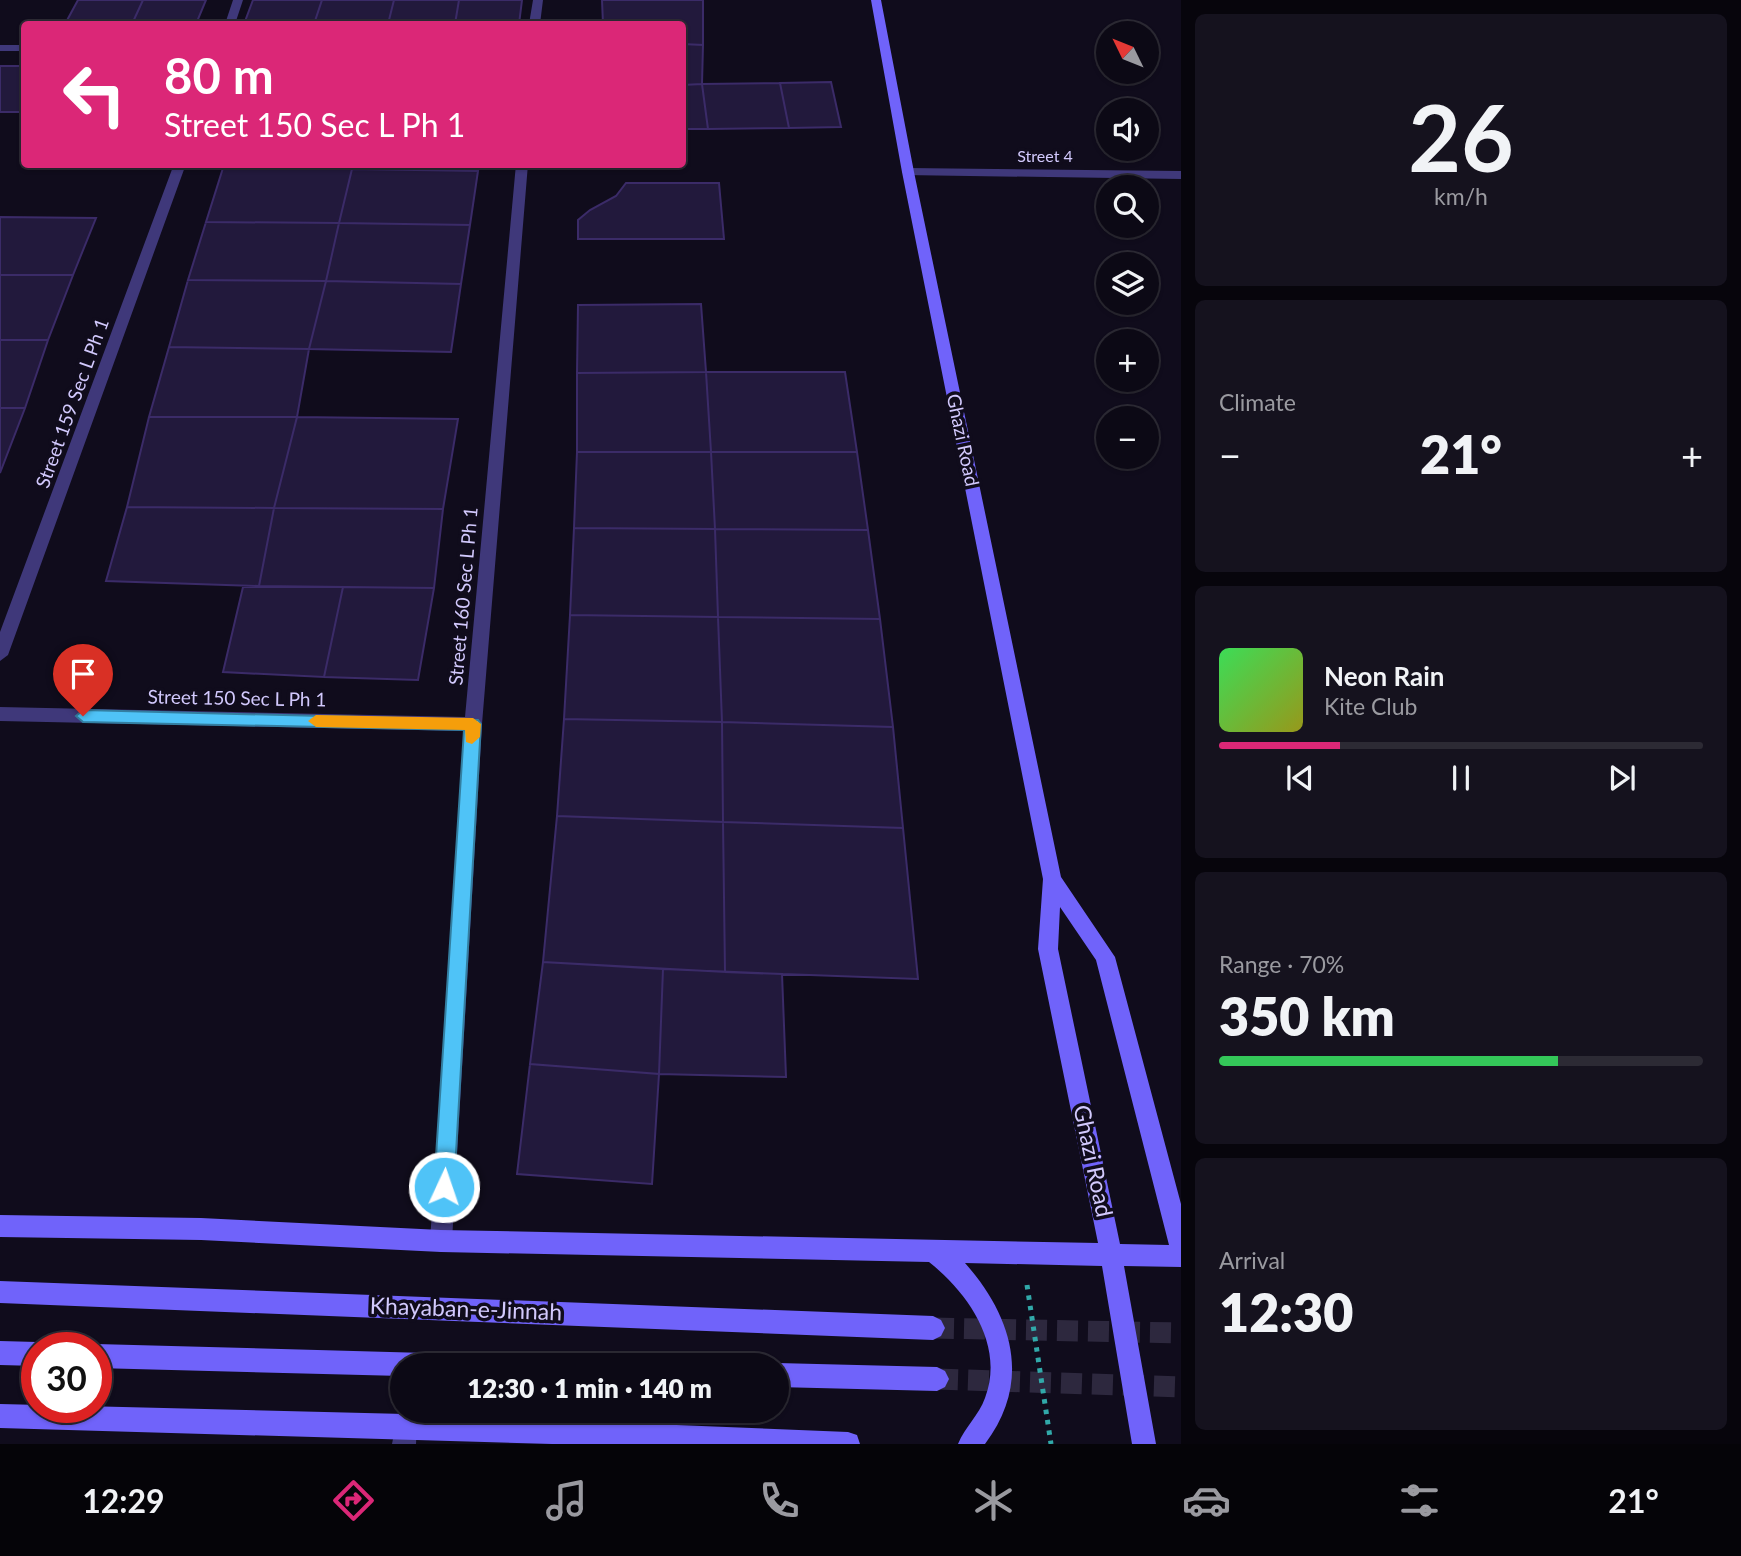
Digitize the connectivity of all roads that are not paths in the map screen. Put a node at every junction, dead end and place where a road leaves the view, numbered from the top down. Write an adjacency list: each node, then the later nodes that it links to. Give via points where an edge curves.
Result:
1 (238, 0): 4 (street)
2 (538, 0): 5 (street)
3 (876, 0): 10 (main road, Ghazi Road)
4 (231, 21)
5 (535, 21)
6 (0, 48): 7 (street)
7 (21, 48)
8 (179, 168): 12 (street, Street 159 Sec L Ph 1)
9 (522, 168): 14 (street, Street 160 Sec L Ph 1)
10 (908, 172): 11 (street, Street 4); 15 (main road, Ghazi Road)
11 (1181, 174)
12 (0, 655)
13 (0, 714): 14 (street, Street 150 Sec L Ph 1)
14 (473, 724): 17 (street, Street 160 Sec L Ph 1)
15 (1052, 879): 18 (main road, Ghazi Road, via 1105,957); 20 (main road, Ghazi Road, via 1048,949)
16 (0, 1226): 17 (main road, via 201,1229)
17 (441, 1241): 19 (main road)
18 (1181, 1246)
19 (932, 1250): 20 (main road); 33 (main road, via 972,1285 997,1333 1001,1354 997,1396 990,1416)
20 (1111, 1254): 21 (main road); 34 (main road, Ghazi Road)
21 (1181, 1256)
22 (0, 1292): 23 (main road, Khayaban-e-Jinnah)
23 (933, 1328)
24 (0, 1353): 25 (main road)
25 (21, 1354)
26 (112, 1356): 27 (main road)
27 (390, 1364)
28 (789, 1375): 29 (main road)
29 (937, 1379)
30 (0, 1416): 31 (main road)
31 (404, 1435): 32 (main road)
32 (848, 1444)
33 (970, 1444)
34 (1144, 1444)

